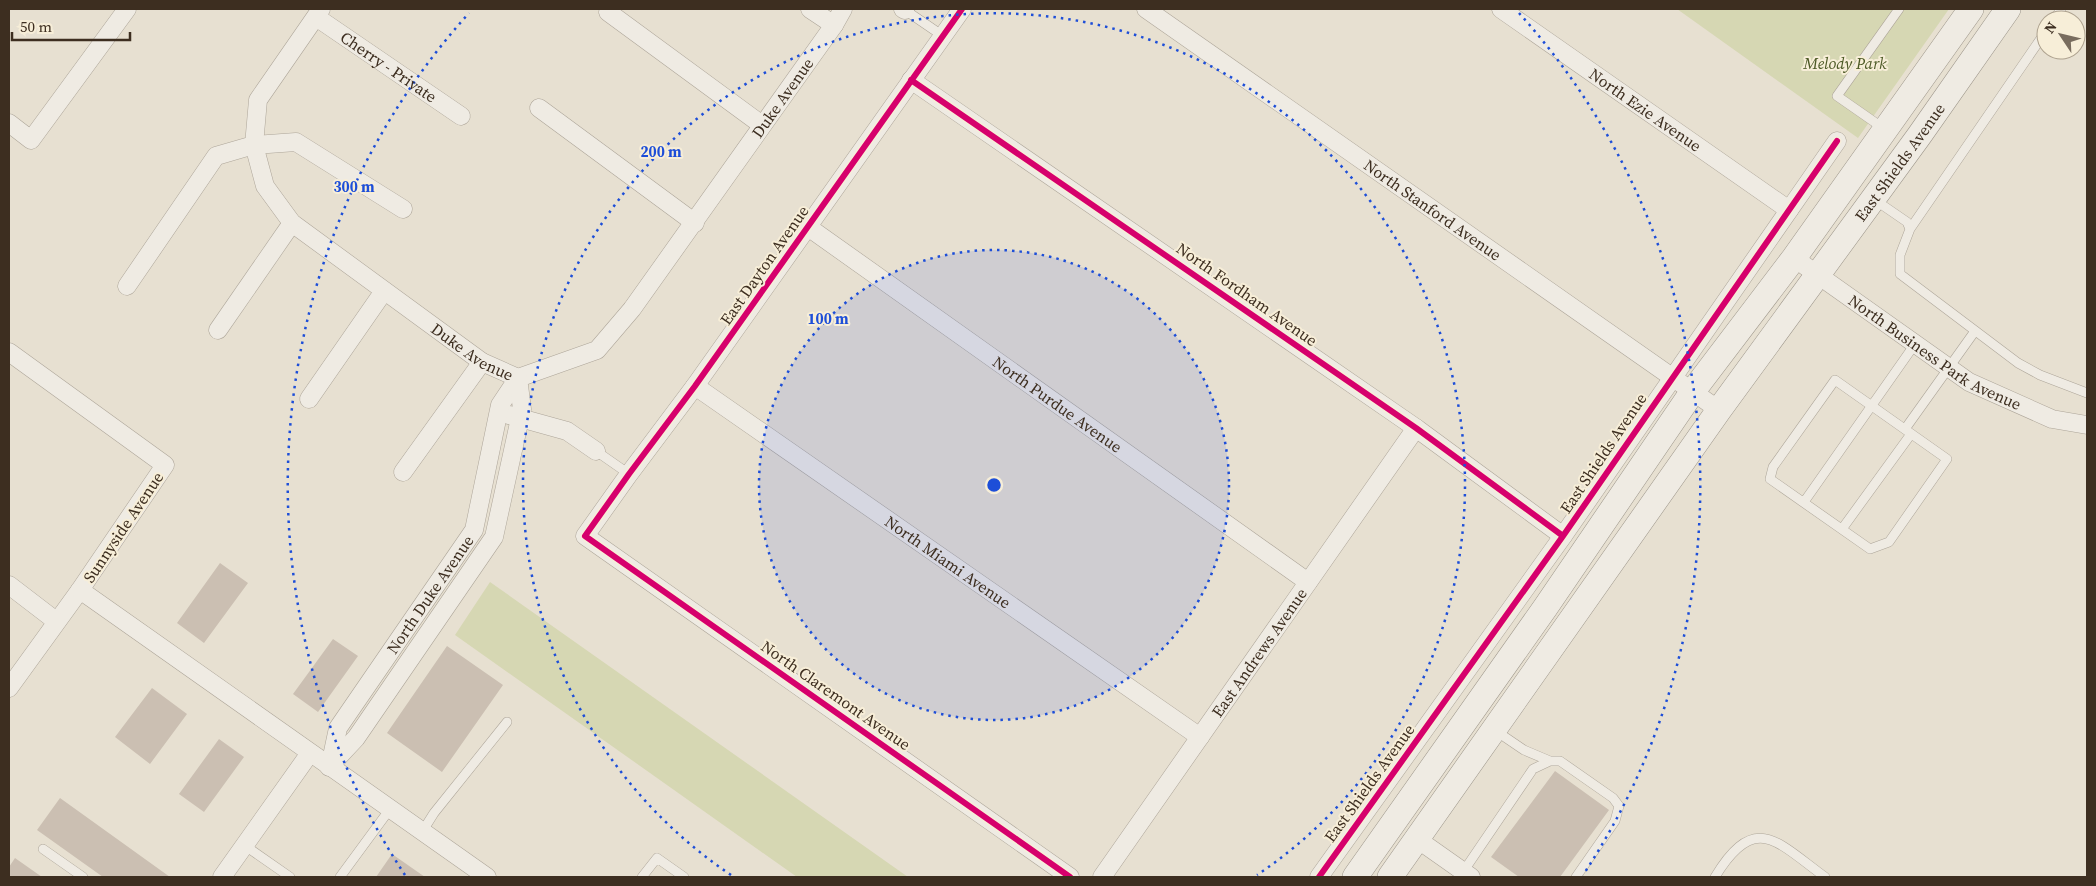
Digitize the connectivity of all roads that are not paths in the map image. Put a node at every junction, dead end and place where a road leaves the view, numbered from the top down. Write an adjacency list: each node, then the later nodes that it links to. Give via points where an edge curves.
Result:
1 (127, 9): 21 (street, via 31,140)
2 (810, 9): 14 (street)
3 (843, 9): 14 (street, Duke Avenue)
4 (962, 9): 15 (street, East Dayton Avenue)
5 (1146, 9): 43 (street, North Stanford Avenue)
6 (1502, 9): 28 (street, North Ezie Avenue)
7 (1900, 9): 23 (lane, via 1837,96)
8 (1970, 9): 23 (main road, East Shields Avenue)
9 (1992, 9): 18 (main road, via 1976,32)
10 (2008, 9): 18 (main road, East Shields Avenue)
11 (904, 10): 15 (lane)
12 (608, 12): 22 (street)
13 (318, 13): 20 (street, Cherry - Private); 25 (street, Duke Avenue, via 258,100)
14 (834, 25): 22 (street, Duke Avenue)
15 (943, 36): 17 (street, East Dayton Avenue)
16 (2036, 46): 32 (lane)
17 (911, 80): 31 (street, East Dayton Avenue); 54 (street, North Fordham Avenue)
18 (1954, 86): 26 (main road, East Shields Avenue)
19 (539, 108): 30 (street)
20 (461, 116)
21 (9, 123)
22 (762, 124): 30 (street, Duke Avenue)
23 (1886, 130): 33 (main road, East Shields Avenue)
24 (1837, 141): 28 (street, East Shields Avenue)
25 (254, 145): 27 (street, via 296,142); 29 (street, Duke Avenue, via 265,186); 35 (street, via 216,156)
26 (1873, 198): 32 (lane, via 1907,222); 34 (main road, East Shields Avenue)
27 (403, 210)
28 (1789, 210): 43 (street, East Shields Avenue)
29 (292, 222): 36 (street, Duke Avenue); 37 (street)
30 (695, 223): 44 (street, Duke Avenue, via 632,309 597,350)
31 (808, 227): 45 (street, East Dayton Avenue); 63 (street, North Purdue Avenue)
32 (1910, 229): 38 (lane, via 1900,255 1900,274)
33 (1794, 258): 34 (street, North Business Park Avenue); 46 (main road, East Shields Avenue)
34 (1816, 275): 39 (street, North Business Park Avenue); 50 (main road, East Shields Avenue)
35 (128, 286)
36 (384, 291): 41 (street, Duke Avenue); 48 (street)
37 (218, 330)
38 (1975, 331): 42 (lane); 47 (lane, via 2018,363)
39 (1915, 344): 42 (street, North Business Park Avenue); 49 (lane)
40 (9, 352): 65 (street, Sunnyside Avenue, via 165,465)
41 (482, 362): 44 (street, Duke Avenue); 57 (street)
42 (1948, 368): 53 (street, North Business Park Avenue, via 1969,382 2052,419); 55 (lane)
43 (1672, 377): 46 (street, North Stanford Avenue); 62 (street, East Shields Avenue)
44 (518, 378): 51 (street, North Duke Avenue, via 500,405); 52 (street, North Duke Avenue)
45 (695, 386): 58 (street, East Dayton Avenue); 70 (street, North Miami Avenue)
46 (1693, 391): 50 (street, North Stanford Avenue); 90 (main road, East Shields Avenue, via 1545,608)
47 (2087, 393)
48 (309, 399)
49 (1873, 407): 55 (lane); 59 (lane); 59 (lane, via 1835,380 1773,467 1770,479)
50 (1719, 410): 69 (main road, East Shields Avenue)
51 (499, 413): 52 (street); 73 (street, North Duke Avenue, via 474,530 338,728)
52 (520, 416): 56 (street, via 567,431); 73 (street, North Duke Avenue, via 494,537 356,738)
53 (2087, 425)
54 (1416, 428): 62 (street, North Fordham Avenue); 63 (street, East Andrews Avenue)
55 (1908, 432): 60 (lane); 60 (lane, via 1947,459 1889,542 1870,549)
56 (596, 451): 58 (lane)
57 (402, 472)
58 (629, 474): 61 (street, East Dayton Avenue)
59 (1804, 502): 60 (lane)
60 (1842, 529)
61 (586, 536): 87 (street, North Claremont Avenue)
62 (1562, 536): 89 (street, East Shields Avenue)
63 (1308, 582): 70 (street, East Andrews Avenue)
64 (9, 585): 66 (street)
65 (80, 590): 66 (street); 71 (street, Sunnyside Avenue)
66 (56, 622): 67 (street)
67 (9, 688)
68 (508, 722): 75 (lane)
69 (1502, 736): 72 (lane); 76 (main road, East Shields Avenue)
70 (1200, 737): 88 (street, East Andrews Avenue)
71 (310, 753): 73 (street); 77 (street)
72 (1550, 761): 79 (lane, via 1533,768); 92 (lane, via 1560,760 1619,806 1615,821)
73 (329, 767): 74 (street)
74 (390, 809): 75 (street); 83 (lane)
75 (422, 832): 84 (street)
76 (1417, 839): 79 (street); 91 (main road, East Shields Avenue)
77 (244, 845): 81 (street); 82 (lane)
78 (43, 849): 80 (lane)
79 (1467, 874)
80 (83, 877)
81 (222, 877)
82 (290, 877)
83 (340, 877)
84 (487, 877)
85 (642, 877): 86 (lane, via 657,858)
86 (684, 877)
87 (1070, 877)
88 (1102, 877)
89 (1319, 877)
90 (1354, 877)
91 (1390, 877)
92 (1576, 877)
93 (1715, 877): 94 (lane, via 1737,848 1752,838 1766,838 1777,843)
94 (1825, 877)

